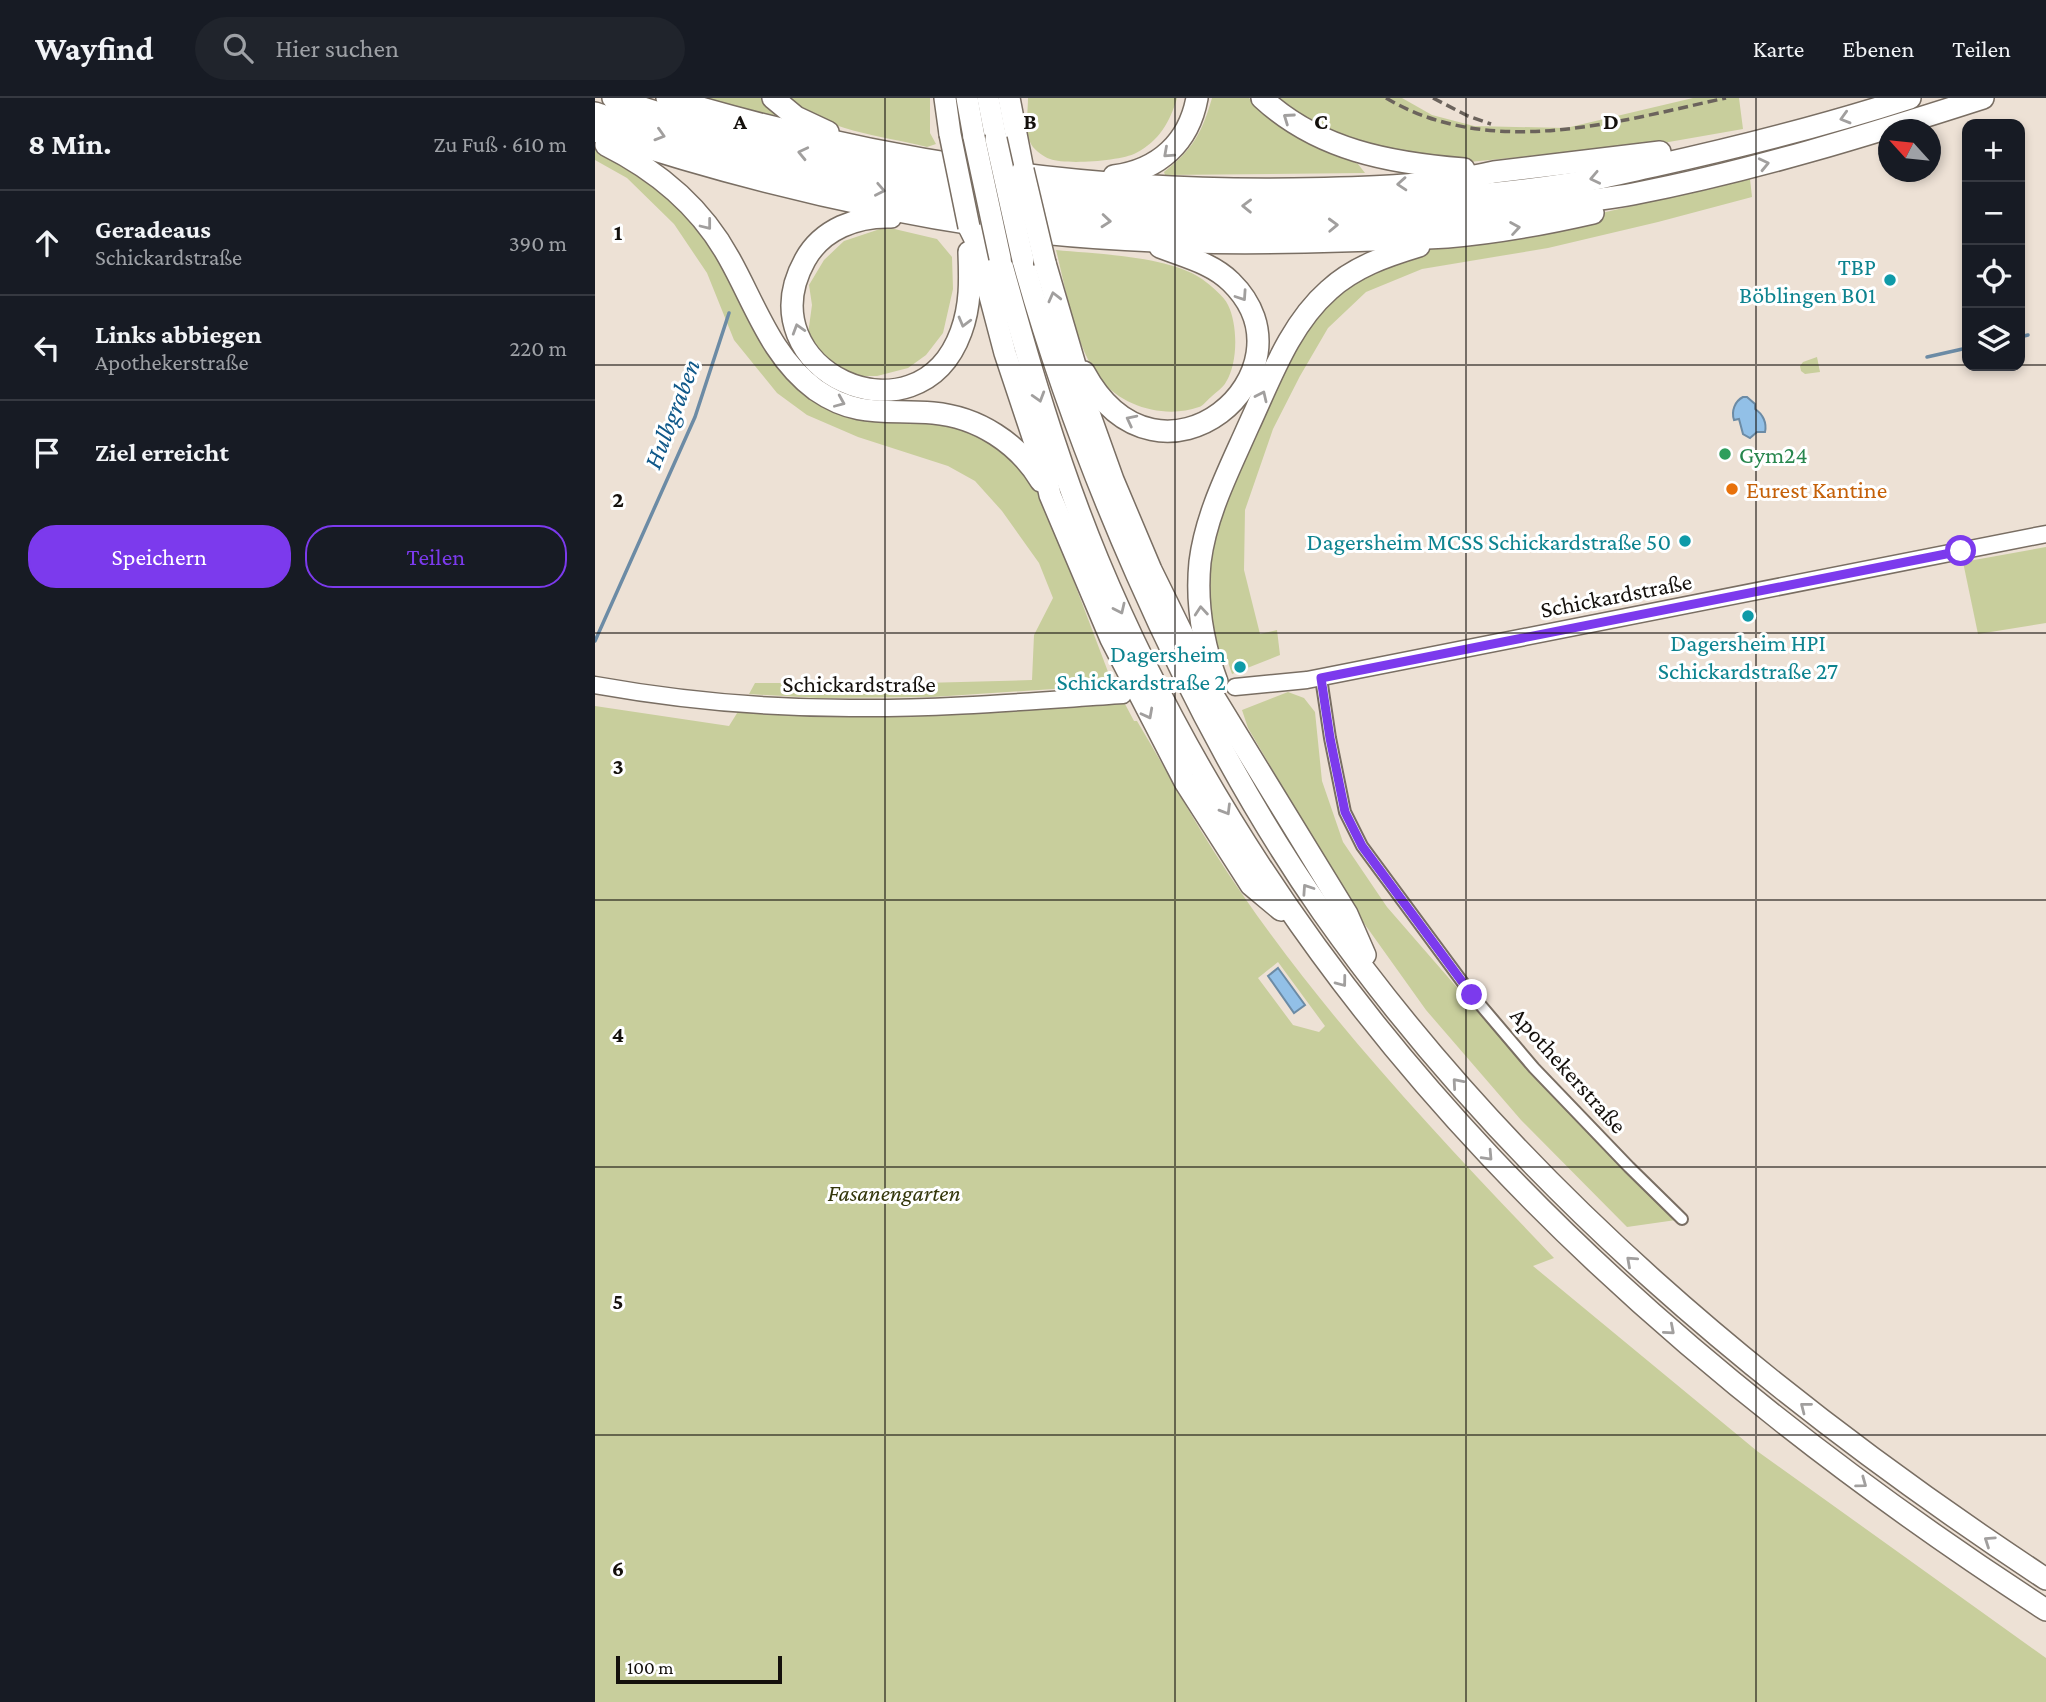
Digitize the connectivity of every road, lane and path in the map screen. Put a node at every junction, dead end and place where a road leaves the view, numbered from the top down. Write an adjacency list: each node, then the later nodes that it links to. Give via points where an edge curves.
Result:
1 (613, 98): 18 (highway, one-way to 1, via 1570,184 1441,198 1295,207 1161,204 1019,191 854,164 718,131)
2 (667, 98): 16 (highway)
3 (773, 98): 16 (highway, via 796,117)
4 (945, 98): 25 (highway, bridge, via 969,227)
5 (967, 98): 25 (highway, bridge)
6 (988, 98): 35 (highway, one-way to 6, bridge, via 1246,792 1199,709 1148,599 1059,376 1023,260)
7 (1009, 98): 17 (highway)
8 (1021, 98): 17 (highway)
9 (1198, 98): 21 (highway, one-way to 21, via 1190,124 1164,158 1142,170)
10 (1262, 98): 19 (highway, one-way to 10, via 1401,163 1364,154 1311,133)
11 (1910, 98): 18 (highway, one-way to 18)
12 (1983, 98): 20 (highway, one-way to 12, via 1790,158)
13 (595, 113): 20 (highway, one-way to 20, via 714,151 840,182 992,209 1122,222 1256,227 1402,221 1575,204)
14 (595, 131): 22 (highway, via 758,180)
15 (595, 140): 27 (highway, one-way to 27, via 652,171 692,207 729,256 776,346 814,388 867,411 932,413 970,421 1013,447)
16 (862, 148): 21 (highway)
17 (1022, 153): 26 (highway, one-way to 17, bridge)
18 (1710, 154): 19 (highway, via 1688,148)
19 (1494, 172): 21 (highway, one-way to 21, via 1440,181 1320,188)
20 (1697, 180): 23 (highway, one-way to 20, via 1576,217)
21 (1086, 182)
22 (939, 218): 24 (highway); 25 (highway, one-way to 22, via 961,332 946,359 923,379 898,389 865,389 837,379 812,358 797,331 793,303 801,268 818,242 835,229 870,218)
23 (1448, 237): 24 (highway, via 1279,243); 33 (highway, one-way to 23, via 1204,636 1199,578 1210,516 1244,437 1287,344 1328,290 1385,256)
24 (1142, 240): 26 (highway, one-way to 26, via 1204,263 1230,281 1246,302 1257,345 1251,375 1234,402 1213,418 1185,429 1152,429 1132,422 1098,395)
25 (983, 256): 27 (highway, via 1002,344); 34 (highway, one-way to 34, via 1028,361 1055,447 1114,596 1161,696 1240,835)
26 (1064, 332): 33 (highway, via 1100,443 1151,570 1211,692)
27 (1050, 495): 34 (highway, one-way to 34, via 1111,639 1185,782 1251,885)
28 (2046, 534): 29 (street, Schickardstraße)
29 (1321, 678): 31 (street, Schickardstraße); 36 (street, Apothekerstraße, via 1345,812 1362,846 1472,995 1534,1068)
30 (595, 685): 32 (street, Schickardstraße, via 714,702 820,708)
31 (1235, 687)
32 (1123, 695)
33 (1232, 724): 35 (highway, via 1347,914)
34 (1301, 927): 38 (highway, one-way to 38, via 1444,1108 1618,1284 1829,1458)
35 (1375, 984): 37 (highway, one-way to 35, via 1825,1423 1650,1278 1526,1158)
36 (1682, 1219)
37 (2046, 1579)
38 (2046, 1610)

